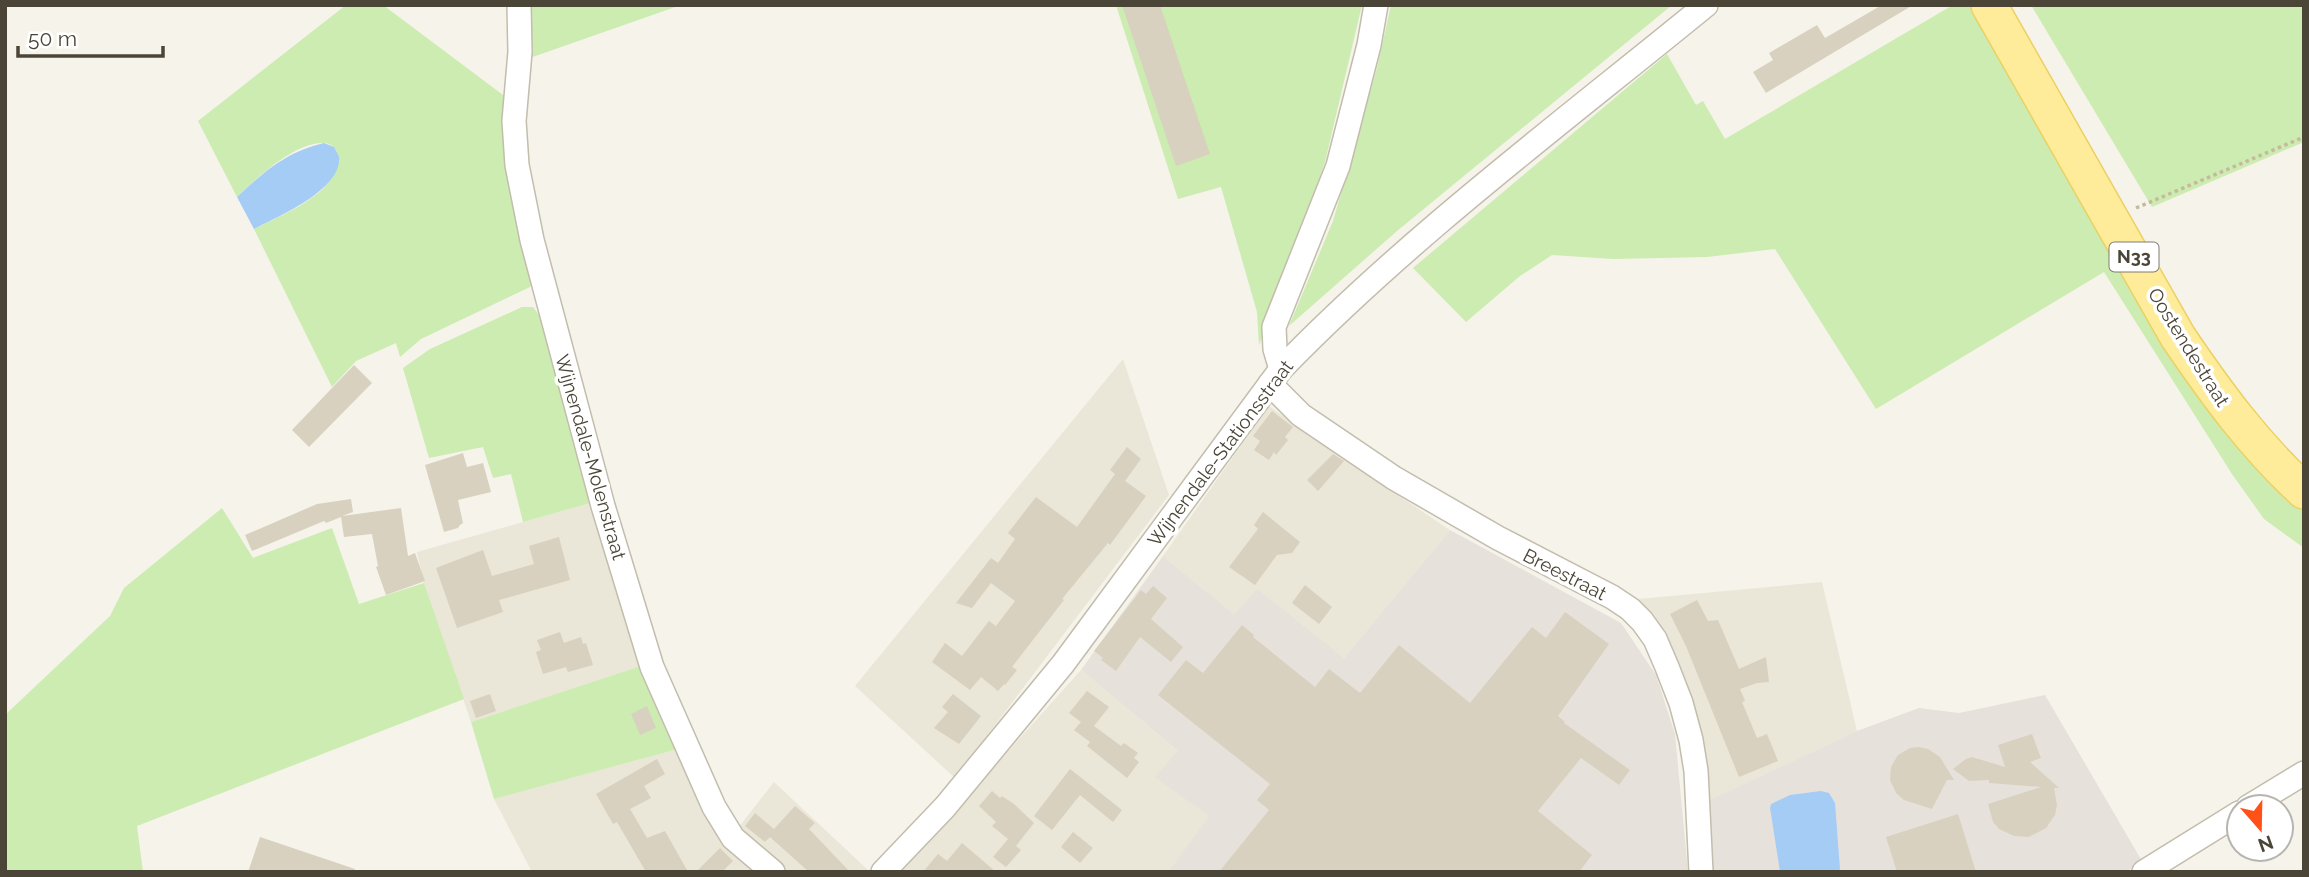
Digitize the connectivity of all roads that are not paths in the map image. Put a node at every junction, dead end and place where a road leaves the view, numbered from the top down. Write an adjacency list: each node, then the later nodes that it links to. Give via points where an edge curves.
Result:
1 (519, 5): 10 (street, Wijnendale-Molenstraat, via 514,121 517,165 532,240 603,506 652,667 714,807 733,838)
2 (1376, 5): 5 (street, via 1338,166 1274,327)
3 (1706, 5): 5 (street, Wijnendale-Stationsstraat, via 1377,276)
4 (1989, 5): 6 (main road, Oostendestraat / N33, via 2178,337 2213,389 2272,461)
5 (1275, 376): 11 (street, Wijnendale-Stationsstraat, via 1063,664 945,807); 12 (street, Breestraat, via 1301,415 1394,478 1612,597 1642,621 1667,667 1691,740)
6 (2304, 491)
7 (2304, 773): 8 (street)
8 (2271, 793)
9 (2225, 822): 13 (street)
10 (773, 872)
11 (883, 872)
12 (1701, 872)
13 (2144, 872)

